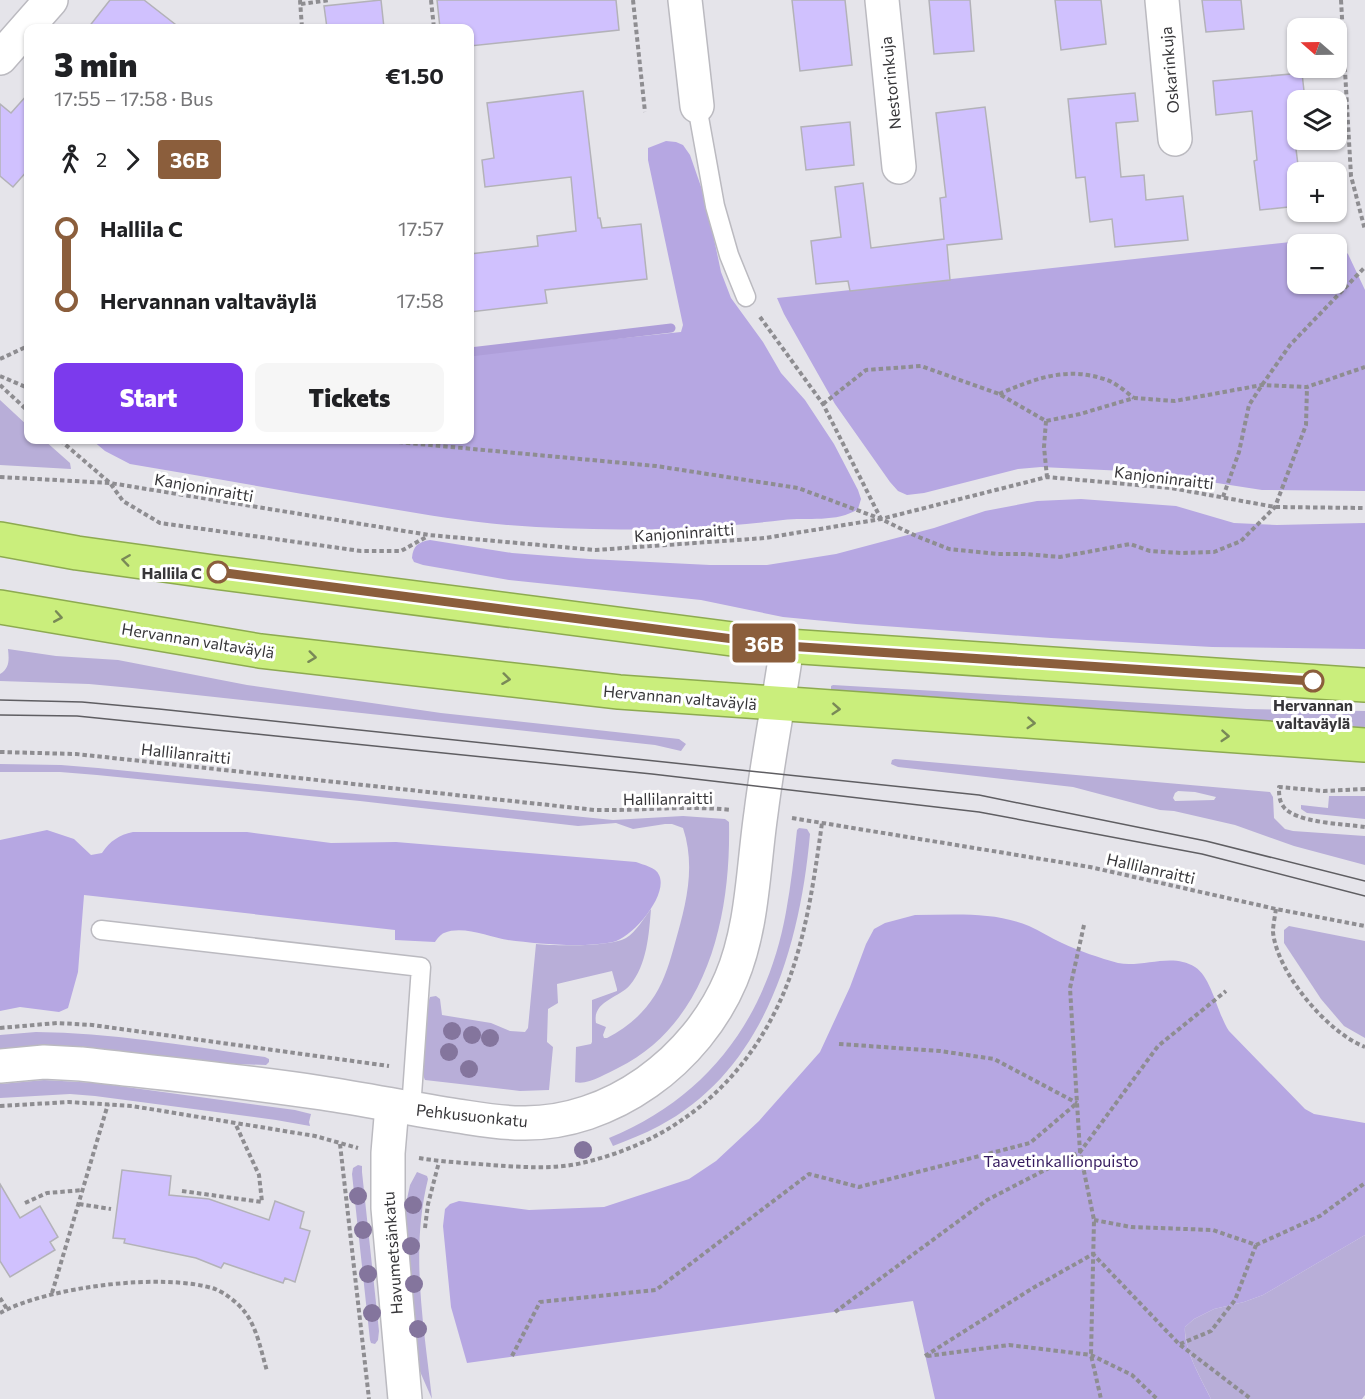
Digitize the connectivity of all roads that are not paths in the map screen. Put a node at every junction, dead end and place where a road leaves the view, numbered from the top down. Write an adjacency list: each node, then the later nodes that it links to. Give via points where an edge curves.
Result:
1 (51, 0): 5 (main road)
2 (685, 0): 8 (main road)
3 (882, 0): 10 (main road, Nestorinkuja)
4 (1162, 0): 9 (main road, Oskarinkuja)
5 (30, 24)
6 (24, 31): 7 (main road)
7 (0, 58)
8 (697, 106): 11 (lane, via 715,206)
9 (1175, 139)
10 (899, 167)
11 (746, 297)
12 (0, 539): 14 (highway, one-way to 12, via 77,553)
13 (0, 607): 16 (highway, Hervannan valtaväylä, one-way to 16, via 260,651 619,692)
14 (787, 646): 15 (highway); 16 (main road, Pehkusuonkatu)
15 (1365, 685)
16 (778, 705): 17 (highway, Hervannan valtaväylä, one-way to 17); 20 (main road, Pehkusuonkatu, via 744,942 716,1010 681,1055 638,1088 610,1103 556,1120 522,1124)
17 (1365, 745)
18 (101, 930): 20 (lane, via 421,967 414,1069)
19 (0, 1066): 20 (main road, Pehkusuonkatu, via 81,1064 321,1093)
20 (401, 1108): 21 (main road, Havumetsänkatu, via 388,1153 388,1208)
21 (405, 1399)

